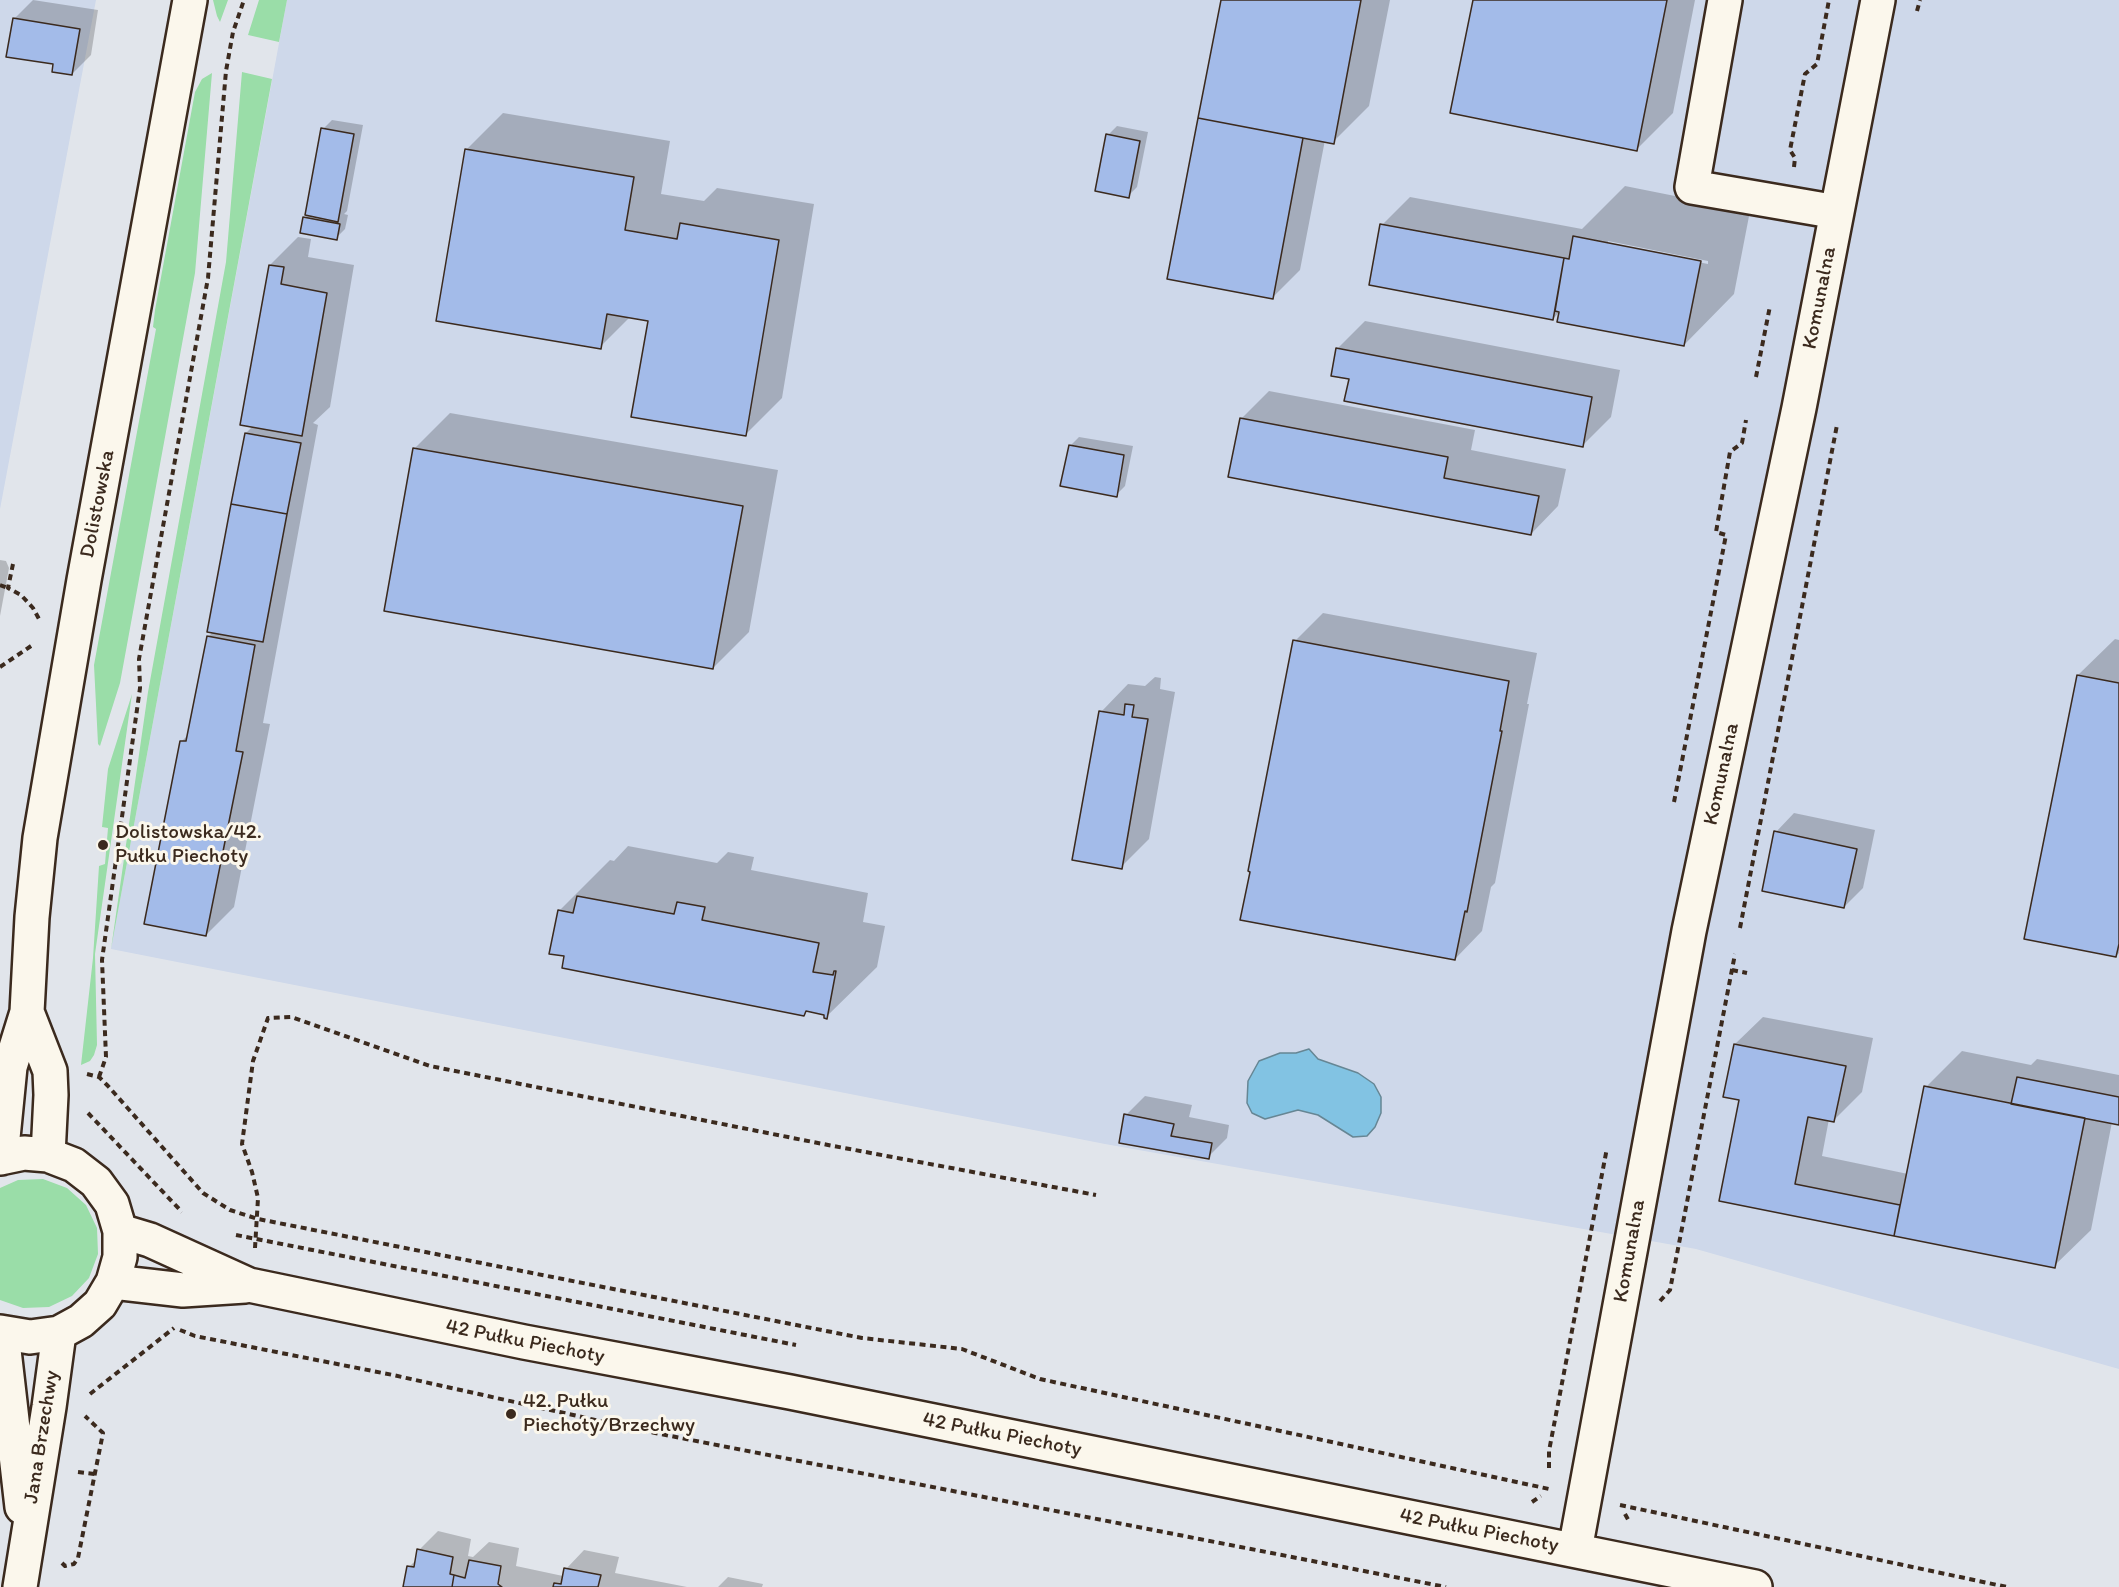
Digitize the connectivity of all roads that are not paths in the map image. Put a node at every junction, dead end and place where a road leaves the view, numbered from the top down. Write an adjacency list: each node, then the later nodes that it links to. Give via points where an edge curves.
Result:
1 (190, 0): 5 (street, Dolistowska, via 40,838)
2 (1725, 0): 4 (street, via 1692,187)
3 (1878, 0): 4 (street, Komunalna)
4 (1837, 212): 14 (street, Komunalna, via 1689,931)
5 (27, 1012): 6 (street, Dolistowska, via 50,1071); 7 (street, Dolistowska, via 10,1067)
6 (48, 1155): 7 (street, via 24,1153); 8 (street, via 74,1165 96,1182 112,1204)
7 (0, 1158)
8 (120, 1232): 9 (street, via 120,1257); 10 (street, 42 Pułku Piechoty, via 150,1240)
9 (113, 1282): 10 (street, 42 Pułku Piechoty, via 183,1290); 12 (street, via 100,1304 81,1321)
10 (249, 1285): 14 (street, 42 Pułku Piechoty)
11 (1, 1333): 12 (street, via 30,1337); 13 (street, Jana Brzechwy)
12 (58, 1333): 13 (street, Jana Brzechwy)
13 (26, 1541): 15 (street, Jana Brzechwy)
14 (1575, 1550): 16 (street, 42 Pułku Piechoty)
15 (24, 1586)
16 (1755, 1587)

